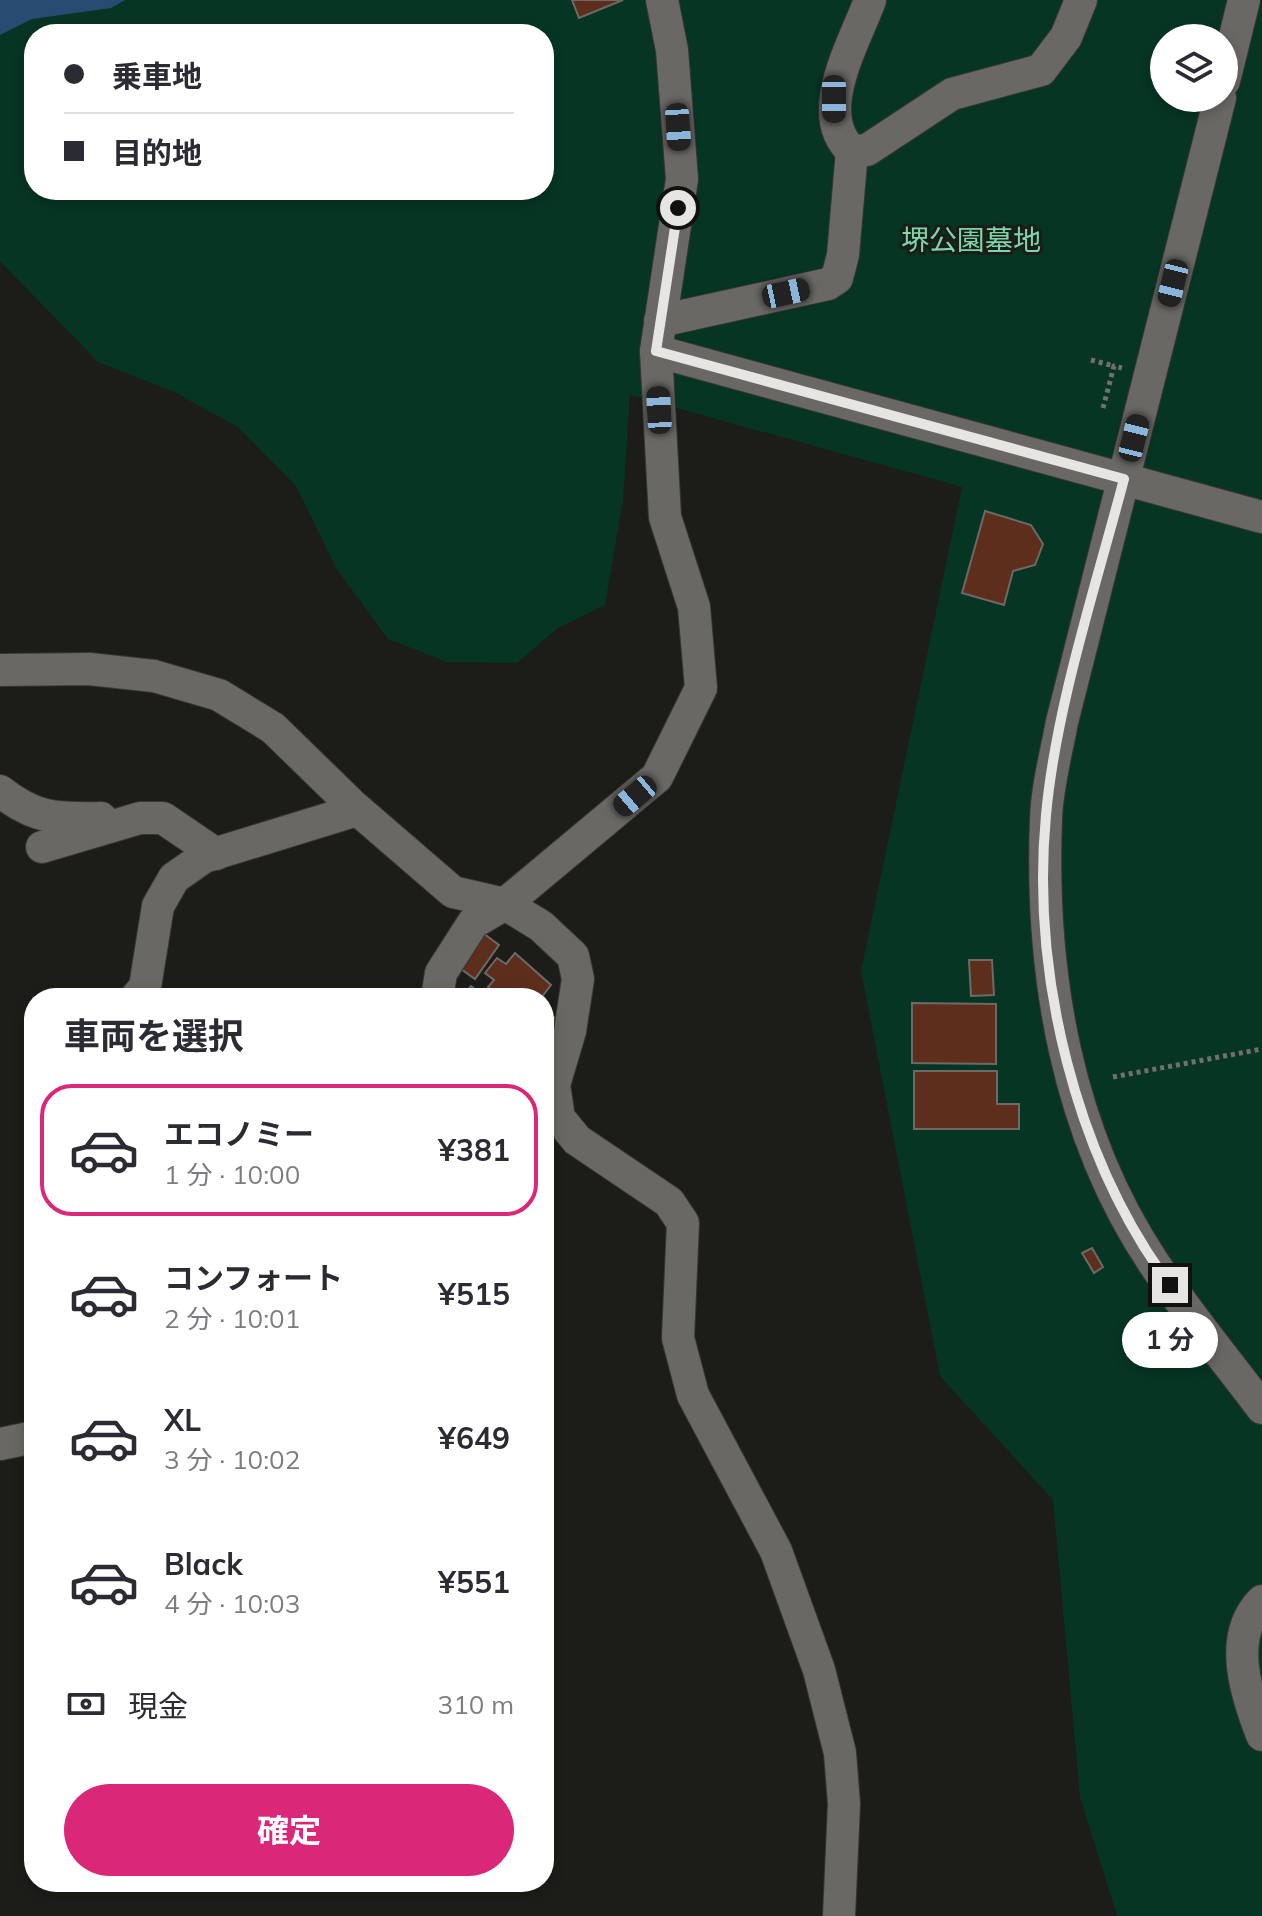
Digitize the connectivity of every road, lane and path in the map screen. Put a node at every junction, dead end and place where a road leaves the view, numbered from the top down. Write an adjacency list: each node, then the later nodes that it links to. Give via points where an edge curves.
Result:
1 (662, 0): 8 (street, via 672,50 682,179)
2 (870, 0): 7 (street, via 834,99 841,141)
3 (1081, 0): 7 (street, via 1066,37 1041,70 952,94 867,150)
4 (1244, 0): 5 (street)
5 (1238, 24)
6 (1216, 112): 11 (street)
7 (852, 151): 8 (street, via 837,278)
8 (658, 336): 11 (street); 19 (street, via 665,517 694,607 701,688 657,777)
9 (1091, 360): 10 (path)
10 (1114, 366)
11 (1124, 479): 12 (street); 24 (street, via 1062,722 1046,815 1046,932 1059,1036 1098,1158 1152,1260)
12 (1262, 517)
13 (0, 670): 15 (street, via 89,669 154,676 219,695 273,728)
14 (0, 791): 16 (street, via 21,808 53,819)
15 (357, 810): 18 (street); 19 (street, via 453,892)
16 (140, 818): 17 (street); 18 (street, via 163,818)
17 (42, 847)
18 (216, 854): 20 (street, via 174,878 158,906)
19 (505, 904): 21 (street, via 473,923 441,973); 29 (street, via 541,926 573,956 578,979 554,1085 559,1118 577,1140 669,1202 683,1223 678,1338 693,1395 776,1551 819,1670 840,1753 844,1804)
20 (144, 988)
21 (439, 988)
22 (1262, 1049): 23 (path)
23 (1113, 1077)
24 (1262, 1408)
25 (24, 1439): 26 (street)
26 (0, 1444)
27 (1262, 1601): 28 (street, via 1252,1611 1244,1635 1242,1664)
28 (1262, 1735)
29 (839, 1916)

